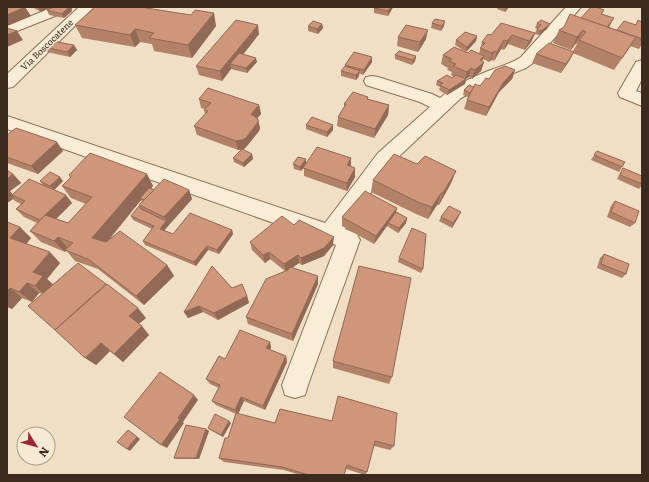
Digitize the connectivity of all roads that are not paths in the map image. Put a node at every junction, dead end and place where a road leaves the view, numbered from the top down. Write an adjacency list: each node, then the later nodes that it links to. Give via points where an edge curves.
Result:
1 (65, 7): 4 (street)
2 (87, 7): 7 (street, Via Boscocatene)
3 (574, 7): 9 (street, via 527,60 455,94)
4 (7, 31)
5 (642, 66): 8 (street, via 626,93)
6 (372, 81): 9 (street, via 426,98)
7 (7, 84)
8 (642, 100)
9 (442, 106): 11 (street, via 385,158)
10 (7, 122): 11 (street)
11 (330, 233): 12 (street, via 349,240)
12 (295, 385)

